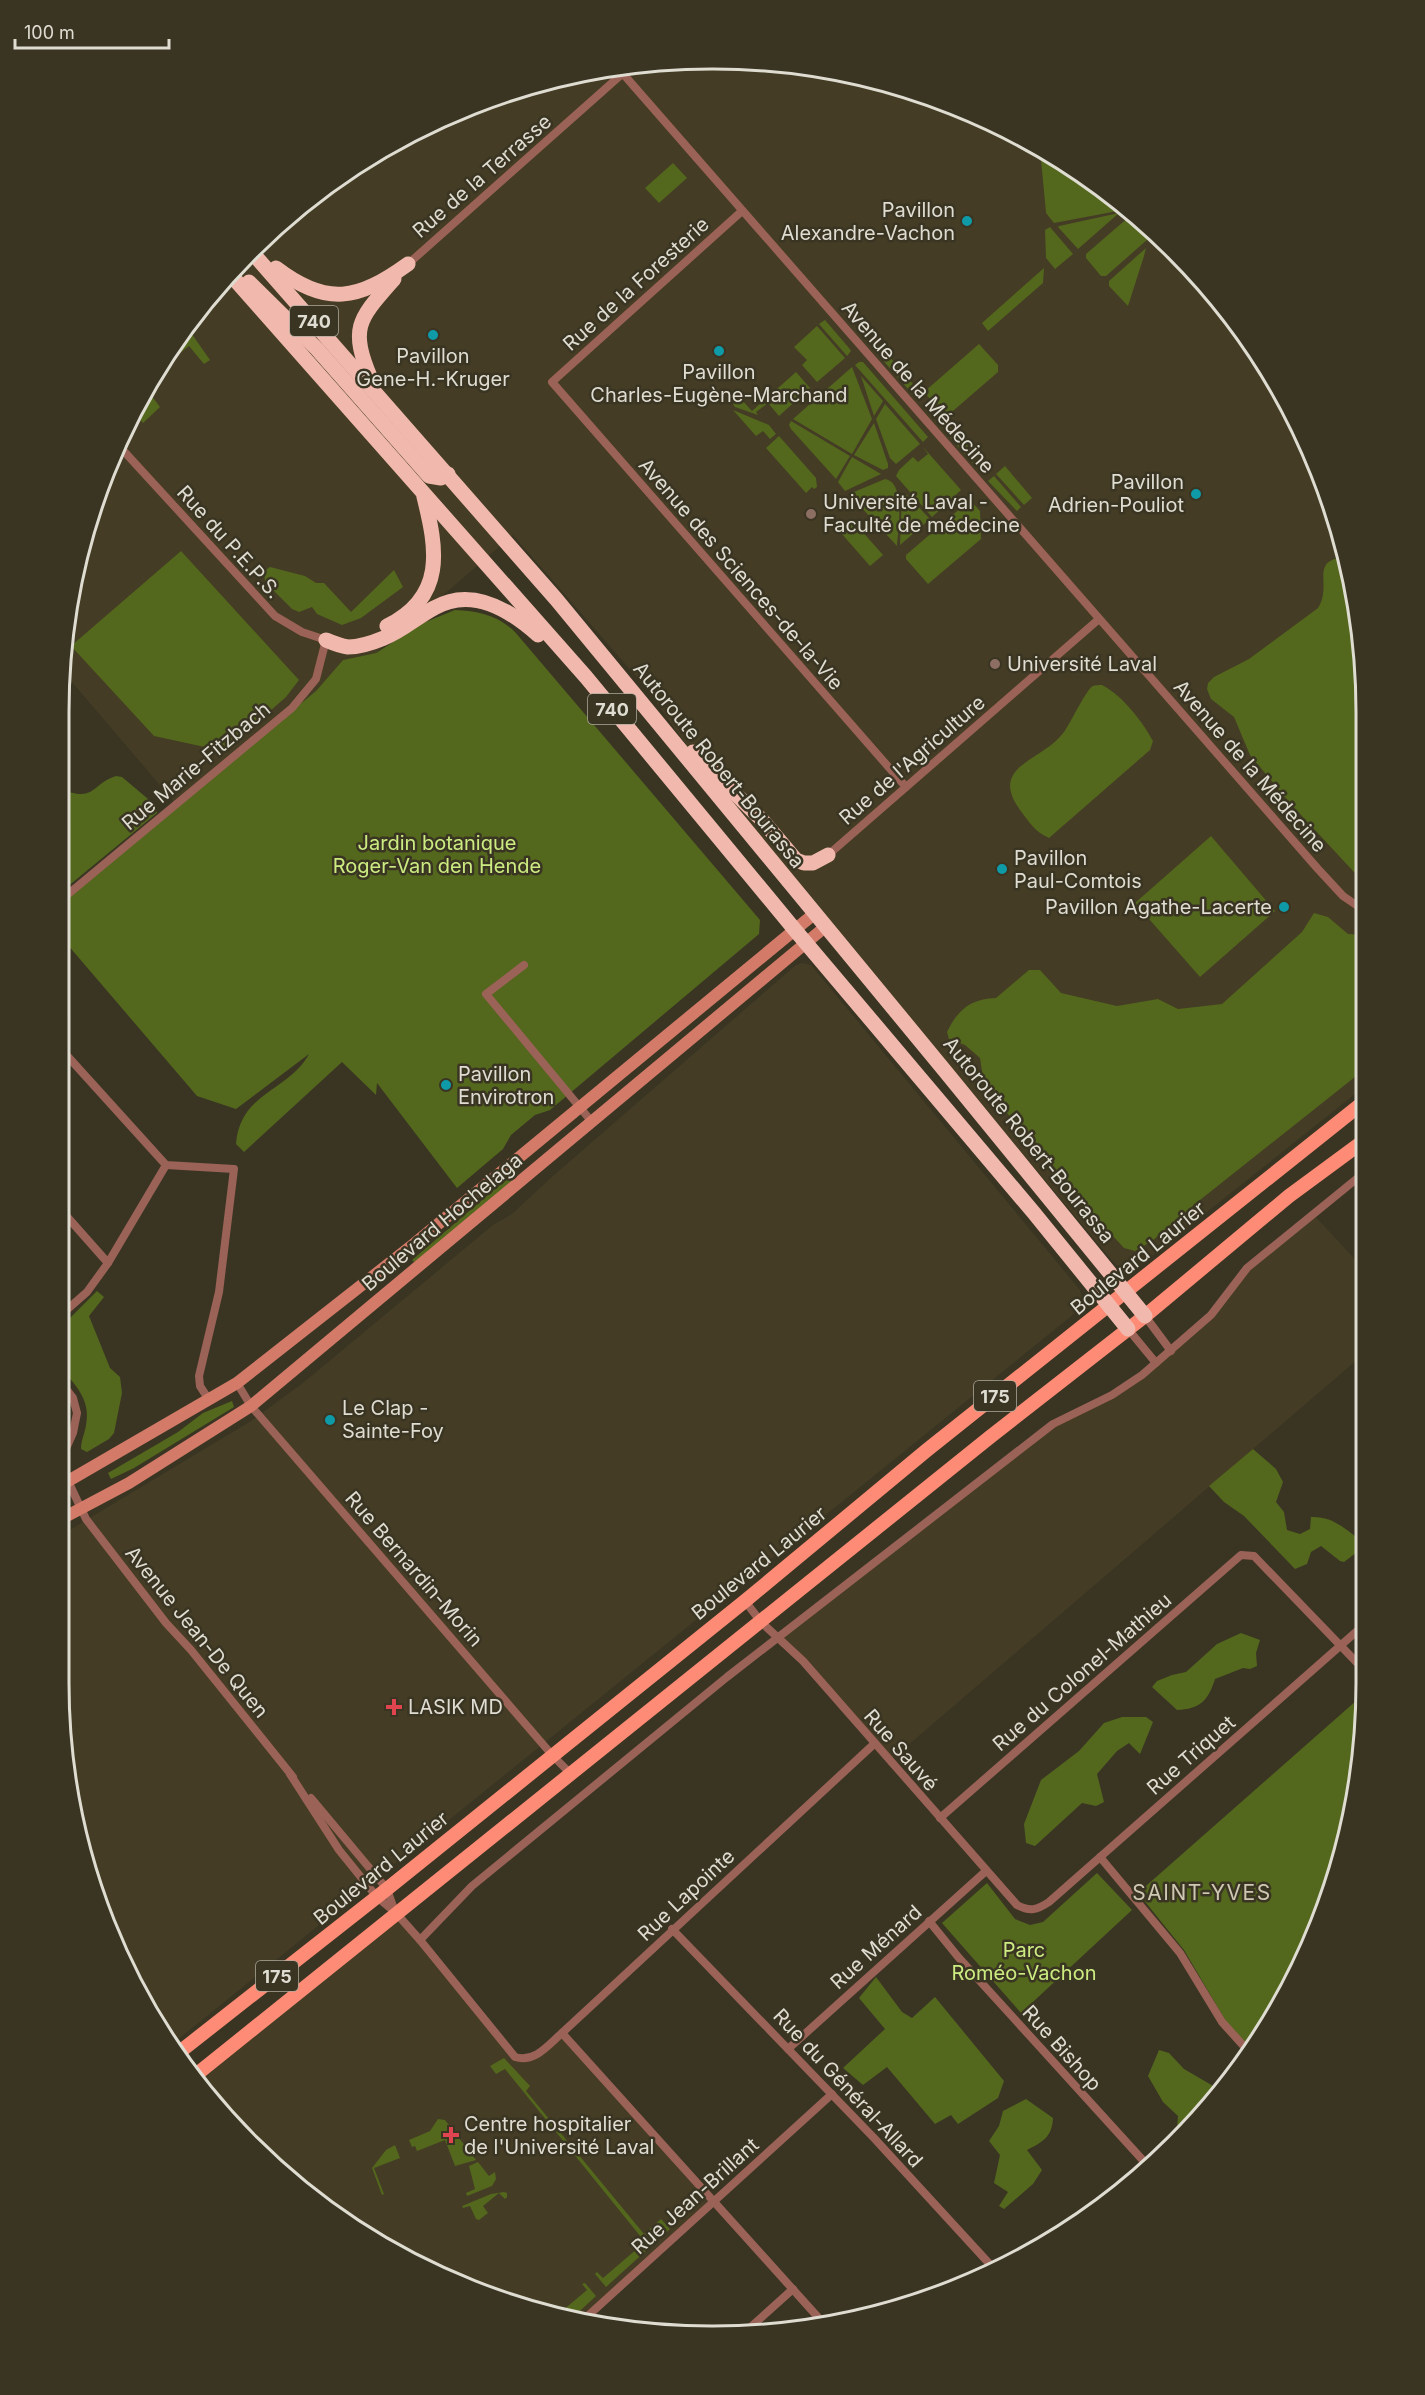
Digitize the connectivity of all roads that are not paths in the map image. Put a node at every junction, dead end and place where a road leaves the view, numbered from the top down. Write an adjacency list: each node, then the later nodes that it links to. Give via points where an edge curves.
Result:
1 (624, 76): 3 (street, Avenue de la Médecine)
2 (613, 77): 6 (street, Rue de la Terrasse)
3 (742, 211): 9 (street, Rue de la Foresterie); 14 (street, Avenue de la Médecine)
4 (259, 255): 6 (highway, via 307,289 328,294 366,289)
5 (258, 256): 10 (highway, Autoroute Robert-Bourassa / 740)
6 (408, 264): 10 (highway, via 370,305 359,329 360,351)
7 (241, 275): 12 (highway, via 317,349 429,476 441,478)
8 (236, 281): 13 (highway, Autoroute Robert-Bourassa / 740)
9 (552, 382): 18 (street, Avenue des Sciences-de-la-Vie)
10 (377, 392): 12 (highway, Autoroute Robert-Bourassa / 740)
11 (124, 452): 15 (street, Rue du P.E.P.S., via 275,616 302,633)
12 (448, 474): 16 (highway, Autoroute Robert-Bourassa / 740)
13 (424, 493): 15 (highway, via 435,549 426,589 392,623 363,636); 17 (highway, Autoroute Robert-Bourassa / 740)
14 (1099, 619): 18 (street, Rue de l'Agriculture); 21 (street, Avenue de la Médecine, via 1333,886)
15 (326, 640): 17 (highway, via 347,647 363,645 390,636 437,606 467,599 505,609); 20 (street, Rue Marie-Fitzbach, via 316,679 292,708)
16 (599, 651): 19 (highway, via 796,860 813,863); 22 (highway, Autoroute Robert-Bourassa / 740)
17 (586, 677): 24 (highway, Autoroute Robert-Bourassa / 740)
18 (906, 787): 19 (street, Rue de l'Agriculture)
19 (828, 855)
20 (69, 893)
21 (1356, 906)
22 (814, 914): 23 (highway, Autoroute Robert-Bourassa / 740); 24 (main road, Boulevard Hochelaga)
23 (825, 927): 25 (main road, Boulevard Hochelaga); 36 (highway, Autoroute Robert-Bourassa)
24 (795, 930): 25 (highway, Autoroute Robert-Bourassa / 740); 28 (main road, Boulevard Hochelaga)
25 (807, 944): 30 (main road, Boulevard Hochelaga); 37 (highway, Autoroute Robert-Bourassa)
26 (524, 965): 28 (street, via 486,994)
27 (69, 1058): 32 (street)
28 (580, 1108): 30 (street); 43 (main road, Boulevard Hochelaga)
29 (1356, 1108): 36 (main road, Boulevard Laurier / 175)
30 (592, 1122): 46 (main road, Boulevard Hochelaga)
31 (1356, 1147): 39 (main road, 175, via 1289,1196)
32 (166, 1165): 35 (street); 45 (street, via 234,1169 219,1292 199,1376)
33 (1356, 1179): 41 (street, via 1247,1268 1211,1315)
34 (69, 1219): 35 (street)
35 (108, 1263): 38 (street, via 87,1292)
36 (1126, 1292): 37 (main road, Boulevard Laurier / 175); 39 (highway, Autoroute Robert-Bourassa)
37 (1109, 1305): 40 (highway, Autoroute Robert-Bourassa); 52 (main road, Boulevard Laurier / 175)
38 (69, 1308)
39 (1144, 1316): 40 (main road, 175); 41 (street)
40 (1128, 1329): 42 (street); 53 (main road, 175)
41 (1171, 1351): 42 (street)
42 (1156, 1363): 55 (street, via 1112,1395 1053,1424)
43 (237, 1383): 45 (main road, Boulevard Hochelaga); 46 (street, Rue Bernardin-Morin)
44 (69, 1392): 47 (street, Avenue Jean-De Quen, via 77,1413)
45 (209, 1400): 48 (main road, Boulevard Hochelaga)
46 (251, 1406): 50 (main road, Boulevard Hochelaga, via 129,1483); 59 (street, Rue Bernardin-Morin)
47 (69, 1441)
48 (69, 1481)
49 (69, 1489): 50 (street, Avenue Jean-De Quen)
50 (80, 1509): 51 (main road, Boulevard Hochelaga); 61 (street, Avenue Jean-De Quen, via 166,1623)
51 (69, 1515)
52 (745, 1601): 53 (street, Rue Sauvé); 59 (main road, Boulevard Laurier / 175)
53 (761, 1622): 55 (street, Rue Sauvé); 60 (main road, 175)
54 (1356, 1632): 56 (street, Rue Triquet)
55 (779, 1638): 58 (street, Rue Sauvé); 70 (street, via 472,1886)
56 (1339, 1646): 57 (street); 62 (street, Rue du Colonel-Mathieu, via 1254,1556 1241,1555); 63 (street, Rue Triquet)
57 (1356, 1662)
58 (874, 1744): 62 (street, Rue Sauvé); 69 (street, Rue Lapointe)
59 (553, 1756): 60 (street, Rue Bernardin-Morin); 65 (main road, Boulevard Laurier / 175)
60 (570, 1773): 67 (main road, 175)
61 (290, 1774): 65 (street, Avenue Jean-De Quen); 65 (street, Avenue Jean-De Quen, via 339,1850)
62 (940, 1818): 64 (street, Rue Sauvé)
63 (1100, 1857): 66 (street, Rue Triquet); 72 (street, via 1180,1953 1222,2022)
64 (986, 1871): 66 (street, Rue Sauvé, via 1017,1905); 68 (street, Rue Ménard)
65 (382, 1893): 67 (street, Avenue Jean-De Quen); 67 (street, Avenue Jean-De Quen); 73 (main road, Boulevard Laurier / 175)
66 (1038, 1910)
67 (396, 1913): 70 (street, Avenue Jean-De Quen); 76 (main road, 175)
68 (929, 1921): 74 (street, Rue Ménard); 78 (street, Rue Bishop)
69 (672, 1929): 71 (street, Rue Lapointe); 74 (street, Rue du Général-Allard)
70 (420, 1940): 75 (street, Avenue Jean-De Quen)
71 (562, 2032): 75 (street, Rue Lapointe, via 535,2056 525,2060); 79 (street)
72 (1243, 2046)
73 (184, 2049)
74 (788, 2049): 77 (street, Rue du Général-Allard)
75 (515, 2056)
76 (200, 2071)
77 (832, 2094): 79 (street, Rue Jean-Brillant); 80 (street, Rue du Général-Allard)
78 (1143, 2160)
79 (713, 2202): 81 (street); 82 (street, Rue Jean-Brillant)
80 (989, 2264)
81 (793, 2289): 83 (street); 84 (street)
82 (590, 2314)
83 (818, 2317)
84 (752, 2325)

